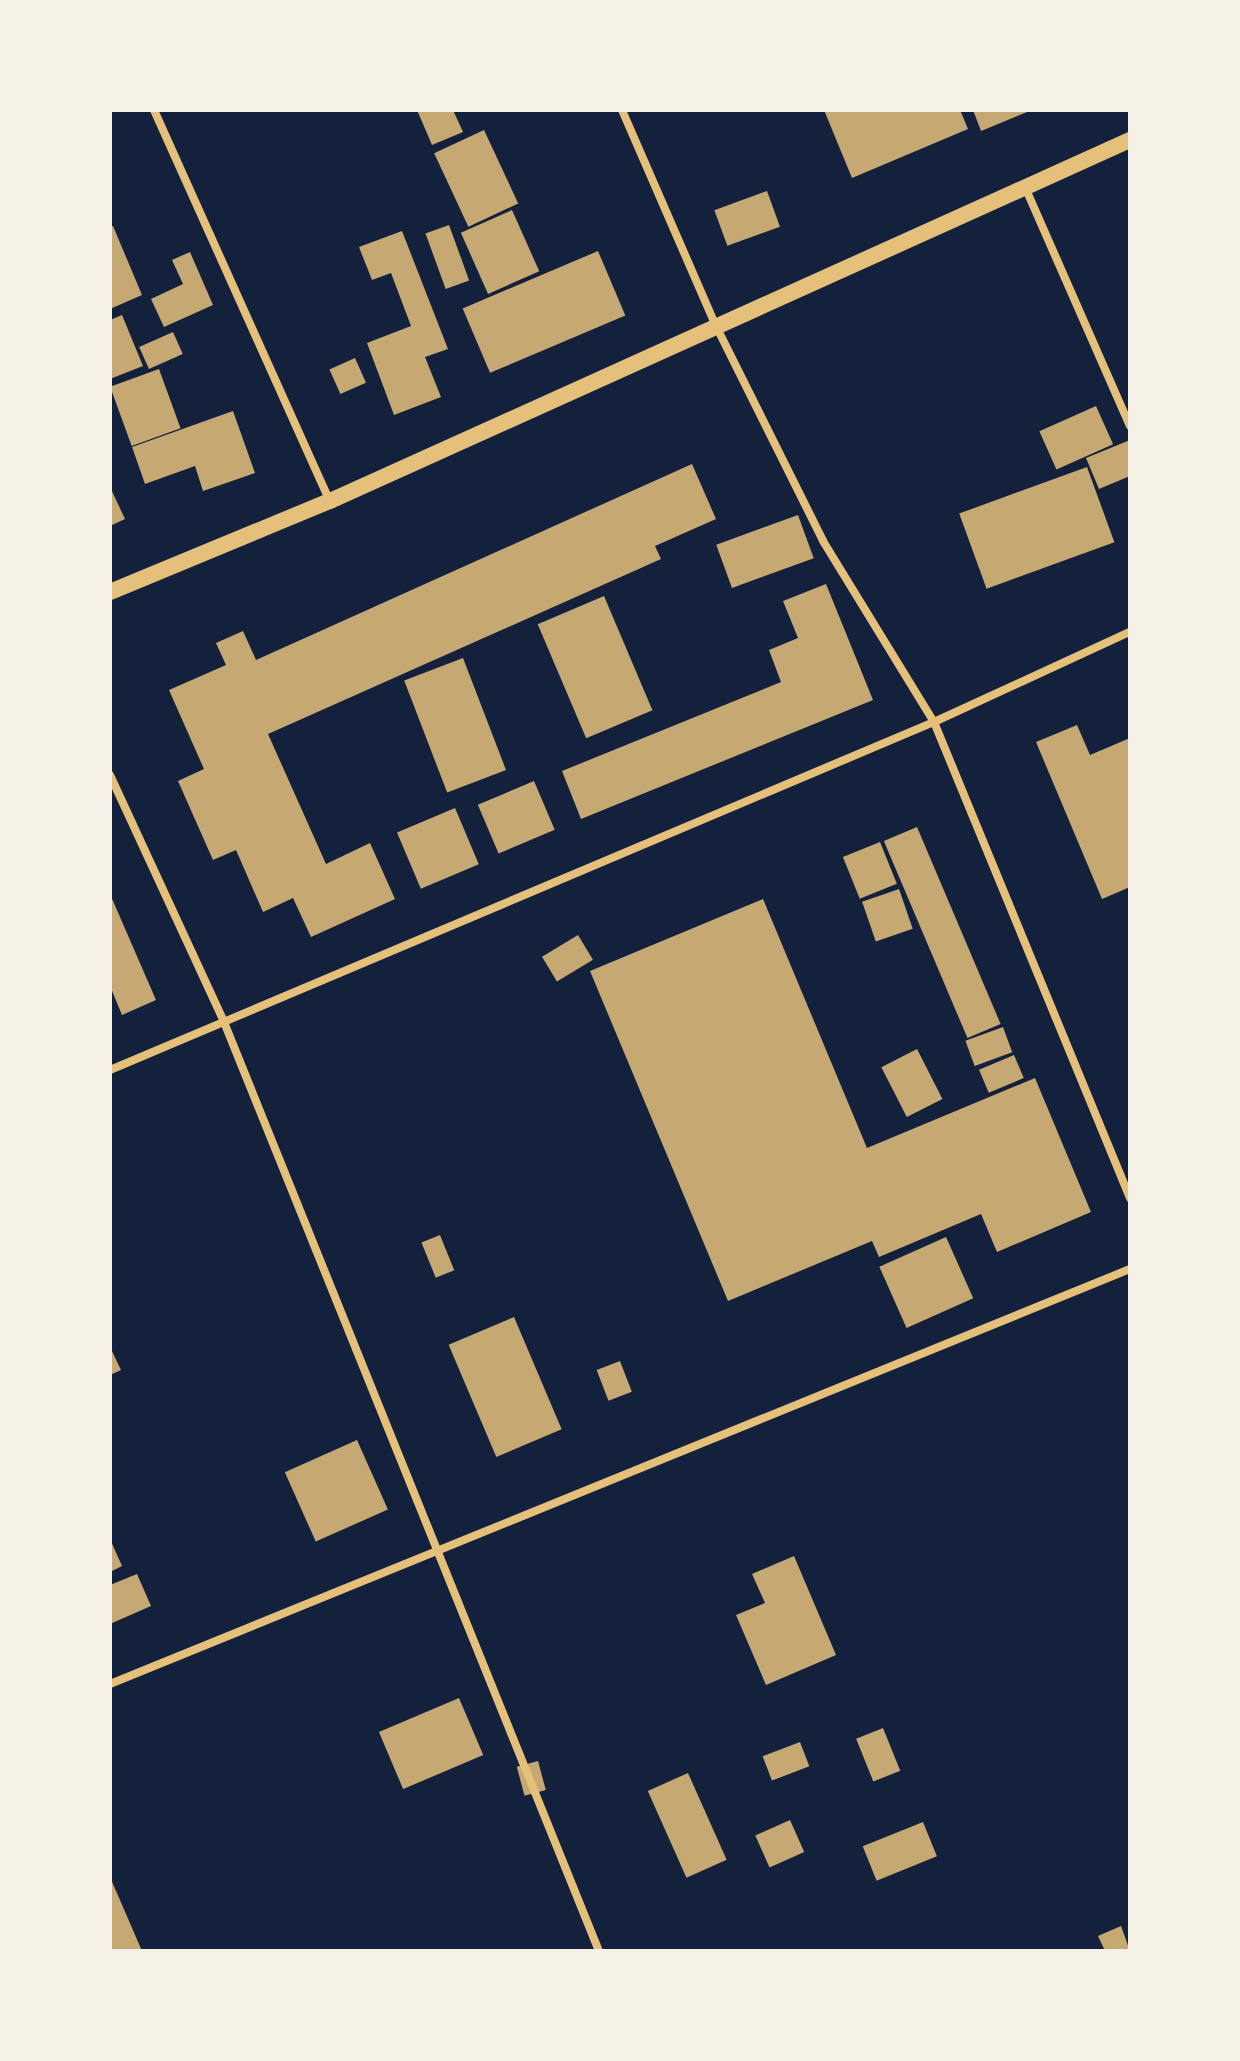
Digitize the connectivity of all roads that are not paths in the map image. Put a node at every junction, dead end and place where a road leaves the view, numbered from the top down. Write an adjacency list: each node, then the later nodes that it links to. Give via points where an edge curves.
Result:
1 (154, 110): 7 (street)
2 (622, 110): 5 (street)
3 (1130, 140): 4 (main road)
4 (1025, 187): 5 (main road); 6 (street)
5 (717, 328): 7 (main road); 10 (street, via 823,541)
6 (1130, 426)
7 (330, 501): 8 (main road)
8 (110, 592)
9 (1130, 632): 10 (street)
10 (934, 722): 12 (street); 14 (street)
11 (110, 775): 12 (street)
12 (224, 1022): 13 (street); 16 (street)
13 (110, 1070)
14 (1130, 1198)
15 (1130, 1269): 16 (street)
16 (434, 1552): 17 (street); 18 (street)
17 (110, 1684)
18 (599, 1951)

